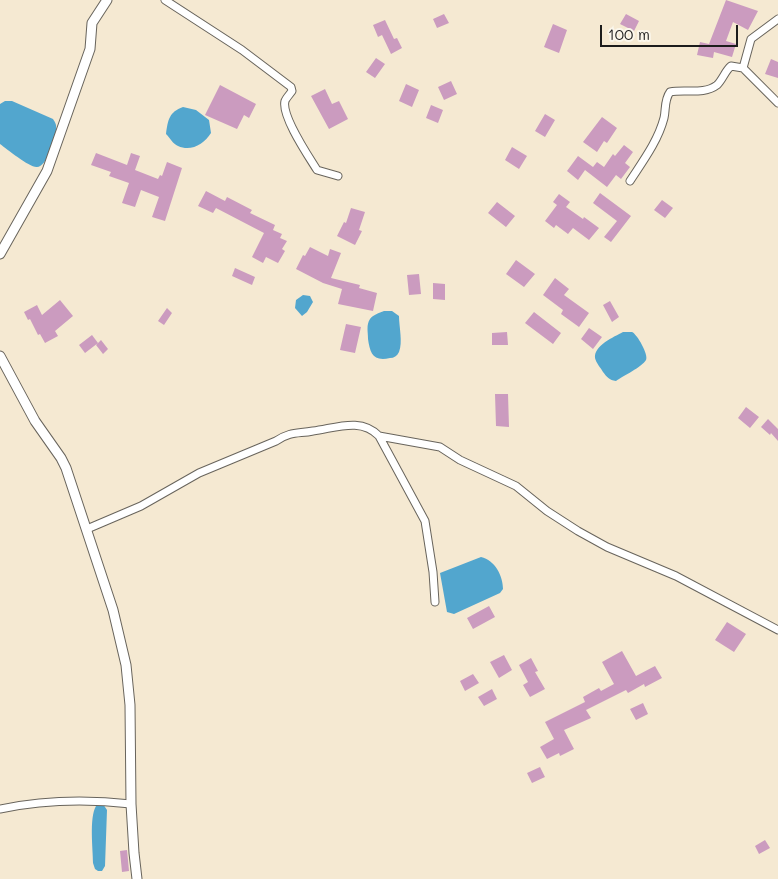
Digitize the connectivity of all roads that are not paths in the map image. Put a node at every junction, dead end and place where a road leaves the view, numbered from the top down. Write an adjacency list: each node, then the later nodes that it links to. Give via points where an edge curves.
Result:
1 (107, 0): 8 (street, via 92,23 90,49 47,171)
2 (165, 0): 6 (street, via 242,50 291,87 285,101 291,127 318,170)
3 (778, 19): 4 (street, via 751,39)
4 (743, 68): 5 (street); 7 (street, via 731,66 715,86 704,90 670,92 664,119 651,150)
5 (778, 102)
6 (338, 176)
7 (630, 180)
8 (0, 254)
9 (0, 356): 11 (street, via 35,421 61,458)
10 (379, 436): 11 (street, via 361,425 292,432 199,473 141,506); 12 (street, via 425,521); 13 (street, via 440,447 516,486 547,511 607,547 676,576)
11 (87, 529): 14 (street, via 113,610 126,665 130,705)
12 (435, 602)
13 (778, 630)
14 (131, 804): 15 (street, via 41,802); 16 (street)
15 (0, 809)
16 (138, 879)

